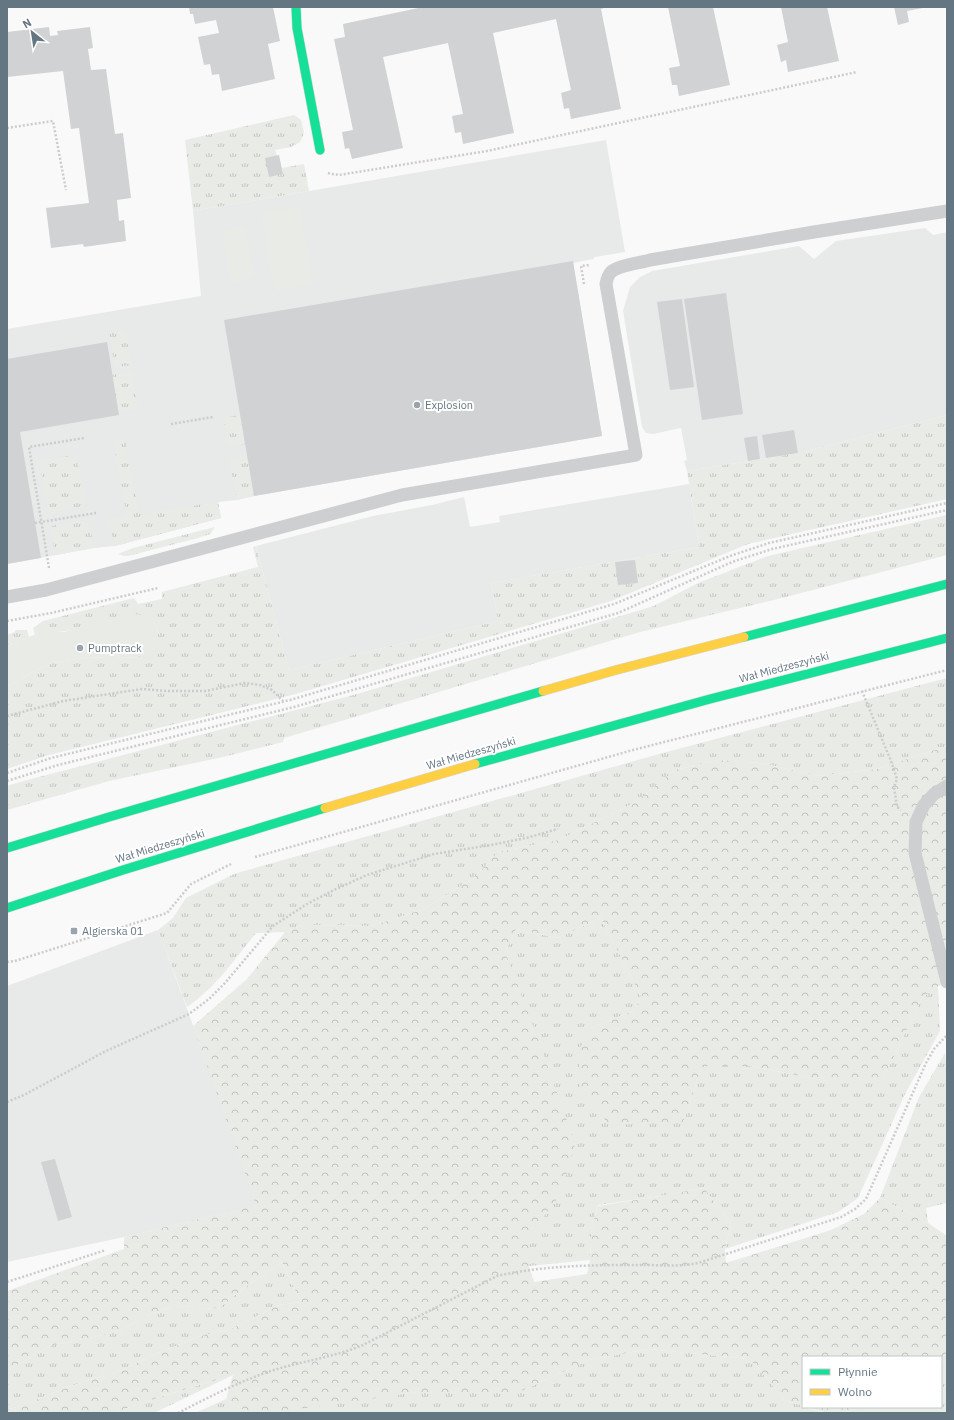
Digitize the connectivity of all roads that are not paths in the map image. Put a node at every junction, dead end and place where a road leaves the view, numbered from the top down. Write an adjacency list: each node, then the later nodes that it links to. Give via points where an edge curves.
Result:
1 (296, 7): 2 (main road, via 297,28)
2 (320, 150)
3 (947, 211): 5 (lane, via 650,260 611,272 606,284 636,455 402,495 46,590)
4 (947, 584): 8 (main road, via 609,672)
5 (7, 597)
6 (947, 638): 9 (main road, Wał Miedzeszyński, via 451,771 190,849)
7 (947, 786): 10 (lane, via 934,794 921,811 916,822 915,853)
8 (7, 848)
9 (7, 908)
10 (947, 982)

